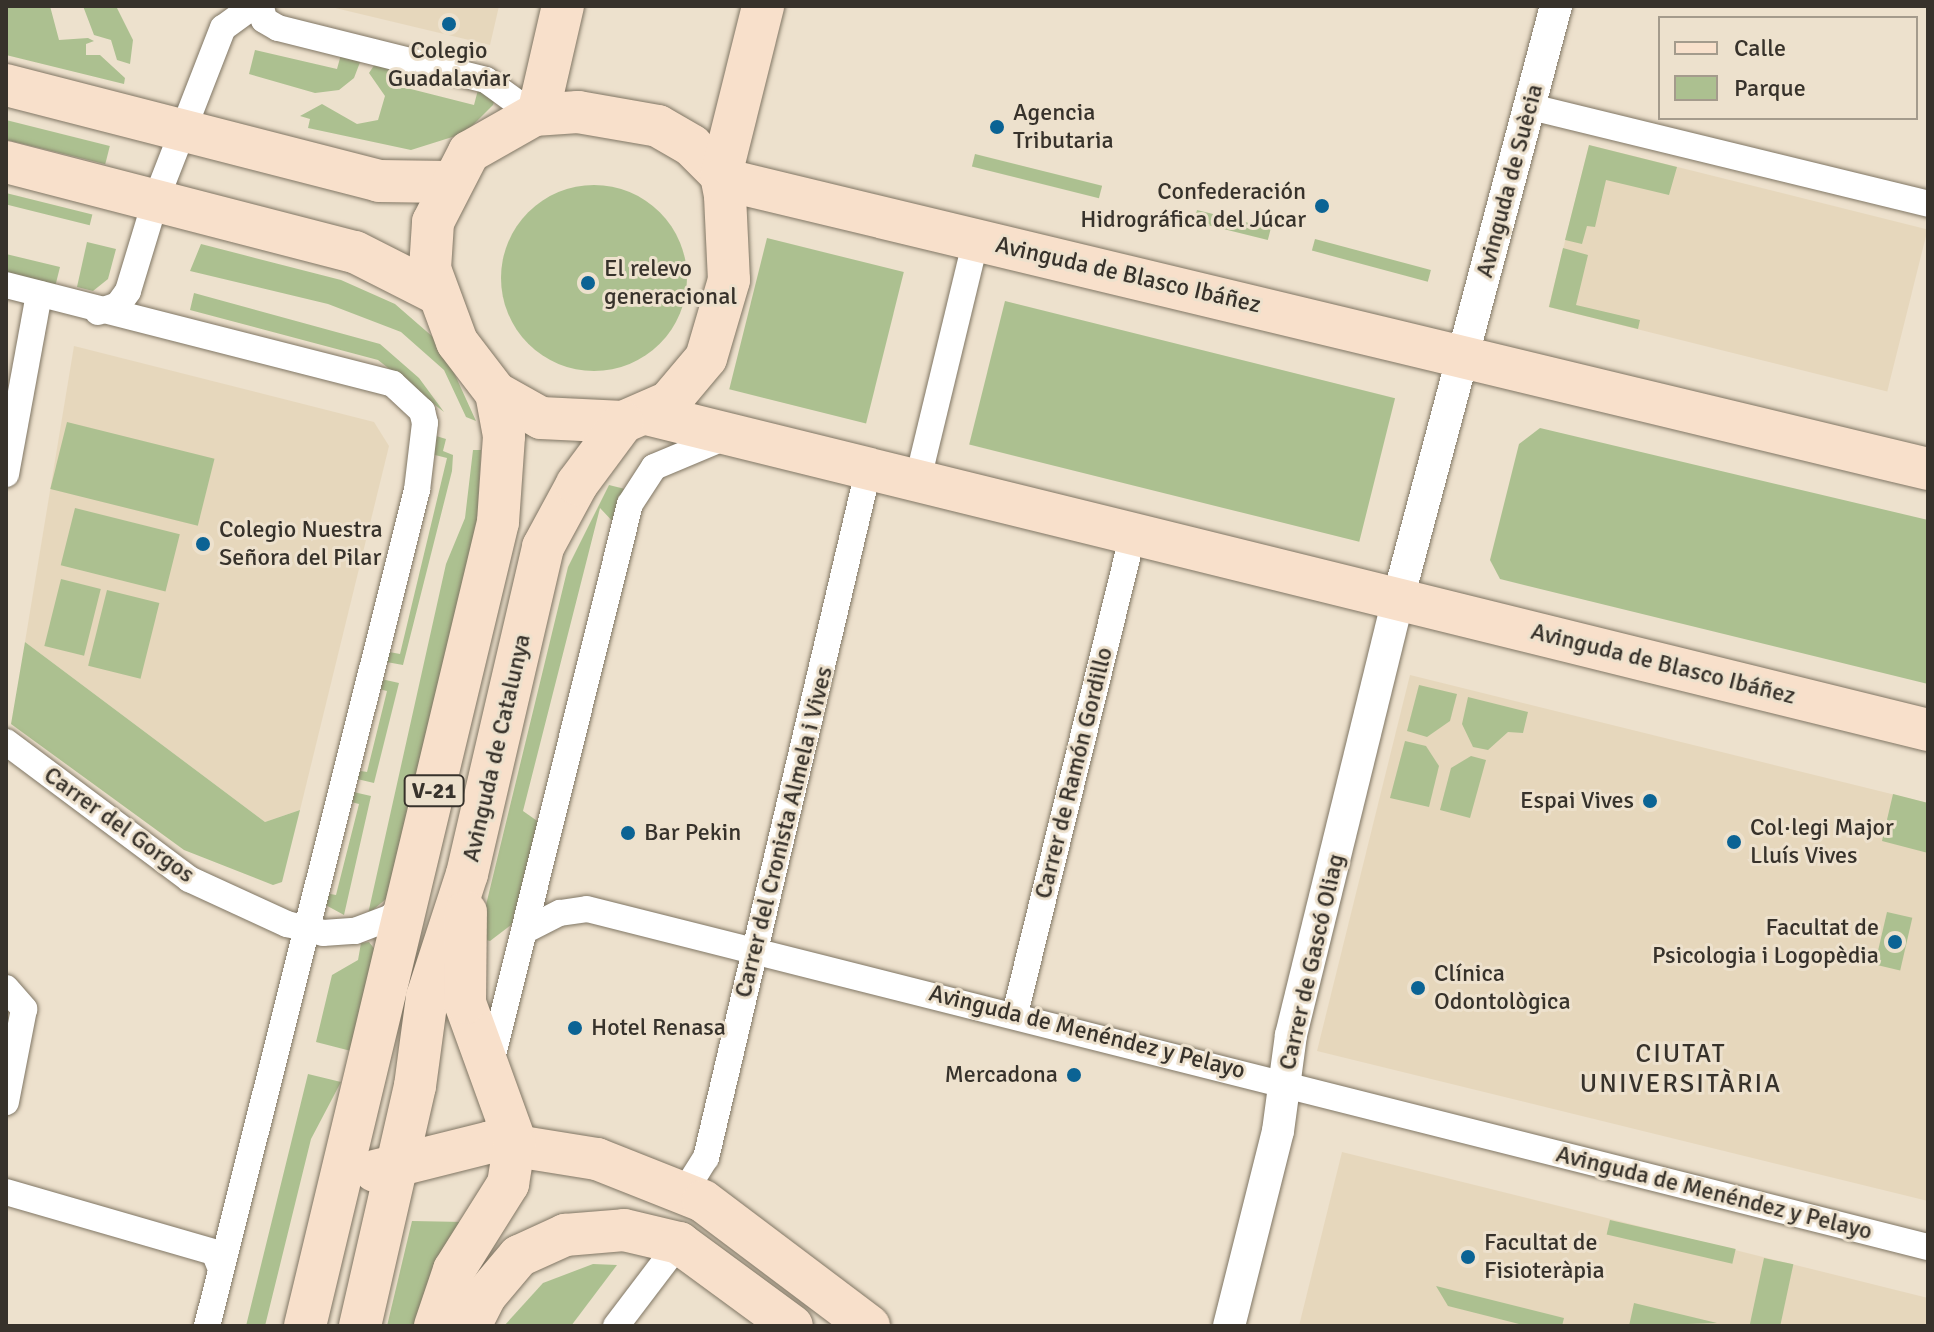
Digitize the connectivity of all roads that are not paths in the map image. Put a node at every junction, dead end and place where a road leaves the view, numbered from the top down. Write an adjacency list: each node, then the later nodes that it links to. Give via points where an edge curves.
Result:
1 (253, 6): 9 (street, via 223,28)
2 (261, 6): 8 (street, via 264,20 278,28 486,80)
3 (563, 6): 8 (main road)
4 (763, 6): 11 (main road, Avinguda de Catalunya)
5 (1556, 6): 7 (street, Avinguda de Suècia)
6 (6, 85): 9 (main road)
7 (1531, 107): 14 (street); 20 (street, Avinguda de Suècia)
8 (536, 115): 11 (main road, via 620,116 658,126 692,146); 12 (main road, via 486,138)
9 (181, 130): 12 (main road, via 379,181); 13 (street)
10 (6, 162): 13 (main road)
11 (722, 177): 15 (main road, Avinguda de Blasco Ibáñez); 22 (main road, Avinguda de Catalunya, via 729,280 719,327 686,387)
12 (449, 182): 17 (main road, via 430,236)
13 (155, 202): 17 (main road, via 355,252); 19 (street, via 128,291 118,305)
14 (1928, 204)
15 (976, 240): 20 (main road, Avinguda de Blasco Ibáñez); 27 (street, Avinguda de Blasco Ibáñez)
16 (6, 285): 18 (street)
17 (434, 292): 21 (main road, via 457,342)
18 (39, 294): 19 (street); 26 (street)
19 (98, 312): 34 (street, via 393,384 422,411 425,448 417,490)
20 (1468, 356): 25 (main road, Avinguda de Blasco Ibáñez); 29 (street)
21 (496, 393): 22 (main road, Avinguda de Blasco Ibáñez, via 541,418); 33 (main road, V-21, via 504,436 498,522)
22 (635, 418): 23 (main road, Avinguda de Blasco Ibáñez); 32 (main road, Avinguda de Catalunya / V-21, via 577,484 543,547)
23 (734, 434): 24 (main road, Avinguda de Blasco Ibáñez); 35 (street, via 654,467 630,504)
24 (869, 467): 27 (main road, Avinguda de Blasco Ibáñez); 36 (street, Carrer del Cronista Almela i Vives)
25 (1928, 469)
26 (6, 474)
27 (918, 479): 28 (main road, Avinguda de Blasco Ibáñez)
28 (1133, 533): 29 (main road, Avinguda de Blasco Ibáñez); 38 (street, Carrer de Ramón Gordillo)
29 (1398, 599): 30 (main road, Avinguda de Blasco Ibáñez); 40 (street, Carrer de Gascó Oliag, via 1291,1035)
30 (1928, 730)
31 (6, 742): 34 (street, Carrer del Gorgos, via 189,879)
32 (467, 874): 39 (main road, via 465,1003); 43 (main road, Avinguda de Catalunya / V-21, via 427,997)
33 (409, 897): 34 (street, Carrer del Gorgos, via 372,925); 44 (main road, V-21)
34 (306, 930): 49 (street)
35 (526, 930): 36 (street, Avinguda de Menéndez y Pelayo, via 560,913 587,909); 39 (street)
36 (755, 950): 38 (street, Avinguda de Menéndez y Pelayo); 45 (street, Carrer del Cronista Almela i Vives, via 706,1158)
37 (6, 988): 41 (street, via 24,1009)
38 (1015, 1014): 40 (street, Avinguda de Menéndez y Pelayo)
39 (489, 1070): 42 (main road)
40 (1285, 1083): 48 (street, Avinguda de Menéndez y Pelayo); 58 (street, Carrer de Gascó Oliag)
41 (6, 1102)
42 (515, 1141): 43 (main road); 45 (main road, via 597,1159); 53 (main road, via 508,1184 454,1270)
43 (399, 1163): 44 (main road); 52 (main road, Avinguda de Catalunya / V-21)
44 (336, 1184): 50 (main road, V-21)
45 (685, 1191): 57 (main road)
46 (6, 1192): 49 (street, via 214,1252)
47 (679, 1243): 54 (main road, via 624,1230 541,1244 500,1274); 55 (street); 56 (main road)
48 (1928, 1247)
49 (221, 1269): 51 (street)
50 (305, 1314)
51 (207, 1326)
52 (360, 1326)
53 (435, 1326)
54 (470, 1326)
55 (616, 1326)
56 (792, 1326)
57 (869, 1326)
58 (1229, 1326)

